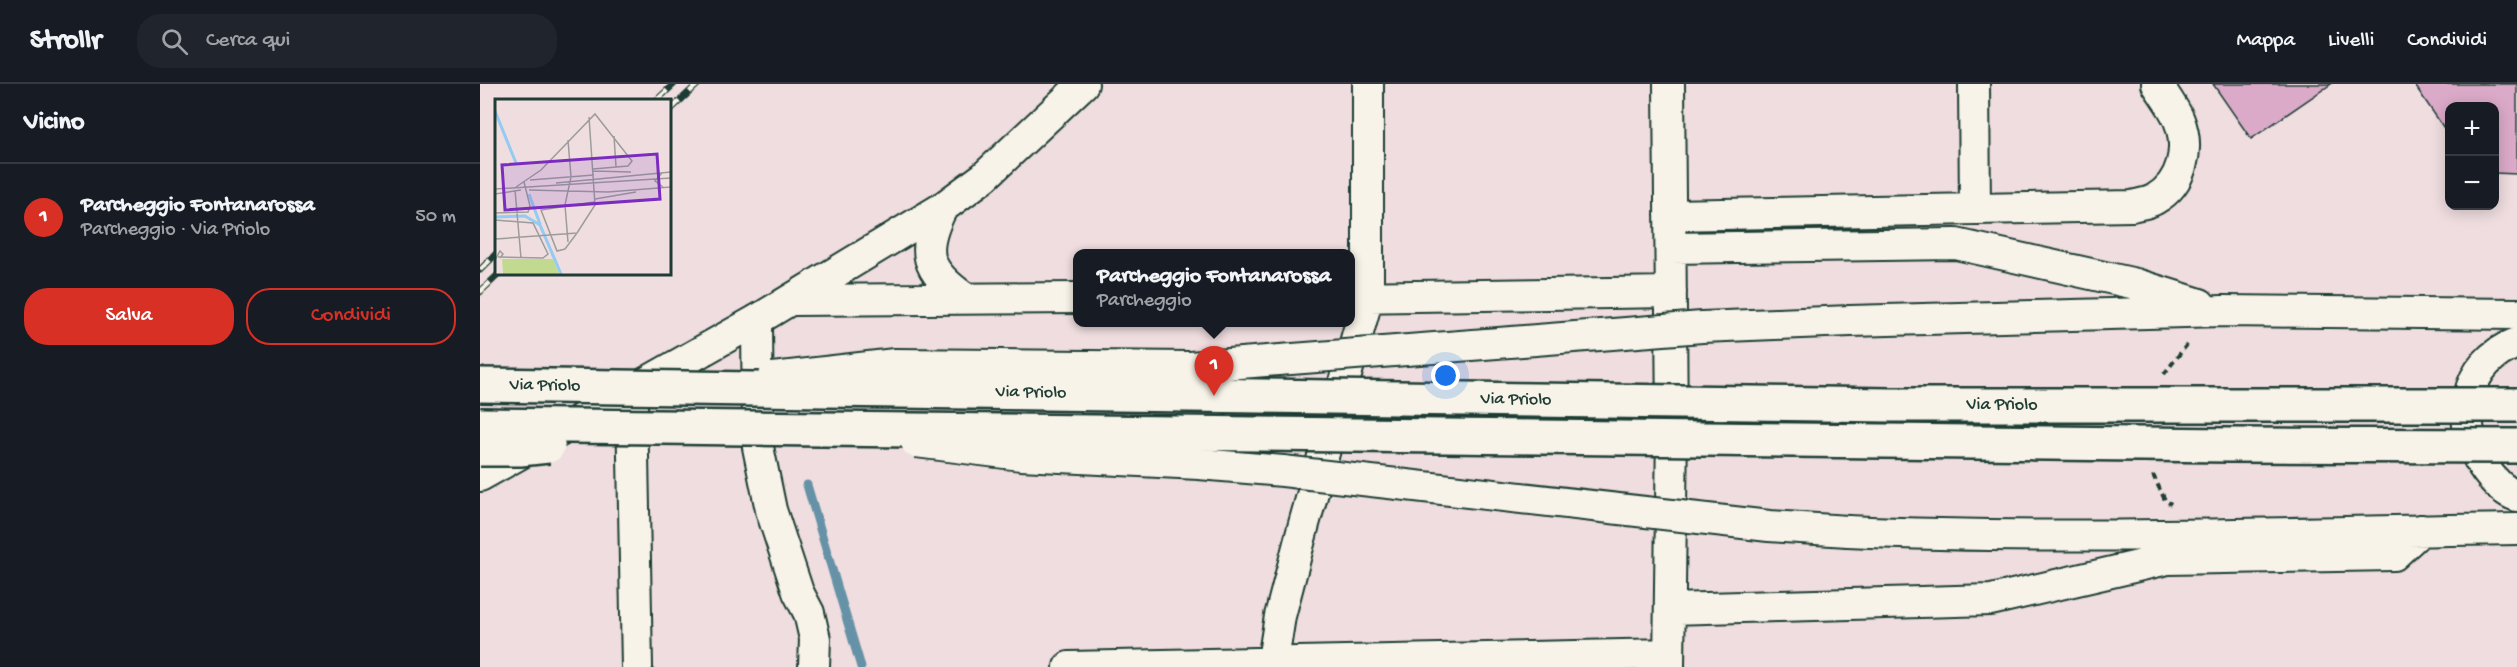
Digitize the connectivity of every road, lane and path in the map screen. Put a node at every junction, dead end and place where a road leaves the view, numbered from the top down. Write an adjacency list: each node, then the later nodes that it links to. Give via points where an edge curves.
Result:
1 (1083, 84): 6 (street, via 984,177)
2 (1368, 84): 11 (street)
3 (1670, 84): 8 (street)
4 (1974, 84): 7 (street)
5 (2157, 84): 7 (street, via 2179,119 2186,141 2182,166 2171,185 2155,200 2132,206)
6 (942, 208): 12 (street, via 930,232 931,264 942,282); 14 (street)
7 (1975, 209): 8 (street)
8 (1670, 215): 9 (street)
9 (1671, 248): 10 (street); 15 (street, via 1956,244 2136,284)
10 (1671, 292): 11 (street); 30 (street)
11 (1359, 297): 17 (street)
12 (964, 298): 13 (street); 14 (street)
13 (1073, 298)
14 (790, 300): 18 (street)
15 (2223, 311): 16 (street); 22 (street, bridge, via 1702,327 1190,367 895,364)
16 (2517, 314)
17 (1355, 316)
18 (757, 320): 23 (street); 29 (street)
19 (1353, 327): 27 (street)
20 (2517, 343): 36 (street, via 2489,361 2476,376 2469,394 2466,425 2473,450 2491,478)
21 (480, 385): 22 (main road, Via Priolo, bridge)
22 (677, 388): 24 (main road, Via Priolo, bridge, via 1890,405)
23 (632, 391): 25 (street); 26 (street)
24 (2517, 405)
25 (585, 418): 26 (street); 35 (street)
26 (633, 422): 29 (street); 42 (street)
27 (1332, 422): 29 (street, via 1109,420); 30 (street); 41 (street, via 1280,616)
28 (480, 425): 31 (main road, Via Priolo, bridge)
29 (758, 427): 43 (street, via 758,447 771,510 798,592 809,613 815,639)
30 (1672, 428): 39 (street)
31 (702, 429): 32 (main road, Via Priolo, bridge); 34 (main road, bridge, via 520,448)
32 (817, 430): 33 (main road, Via Priolo, bridge); 38 (street, bridge, via 1021,455 1283,471 1769,526 1848,531 1999,534)
33 (2517, 446)
34 (480, 448)
35 (480, 476)
36 (2517, 496)
37 (2517, 529): 38 (street)
38 (2421, 530): 39 (street, via 2394,555 2168,559 1990,600)
39 (1670, 609): 40 (street)
40 (1669, 661): 41 (street)
41 (1272, 665): 44 (street)
42 (637, 667)
43 (814, 667)
44 (1069, 667)

